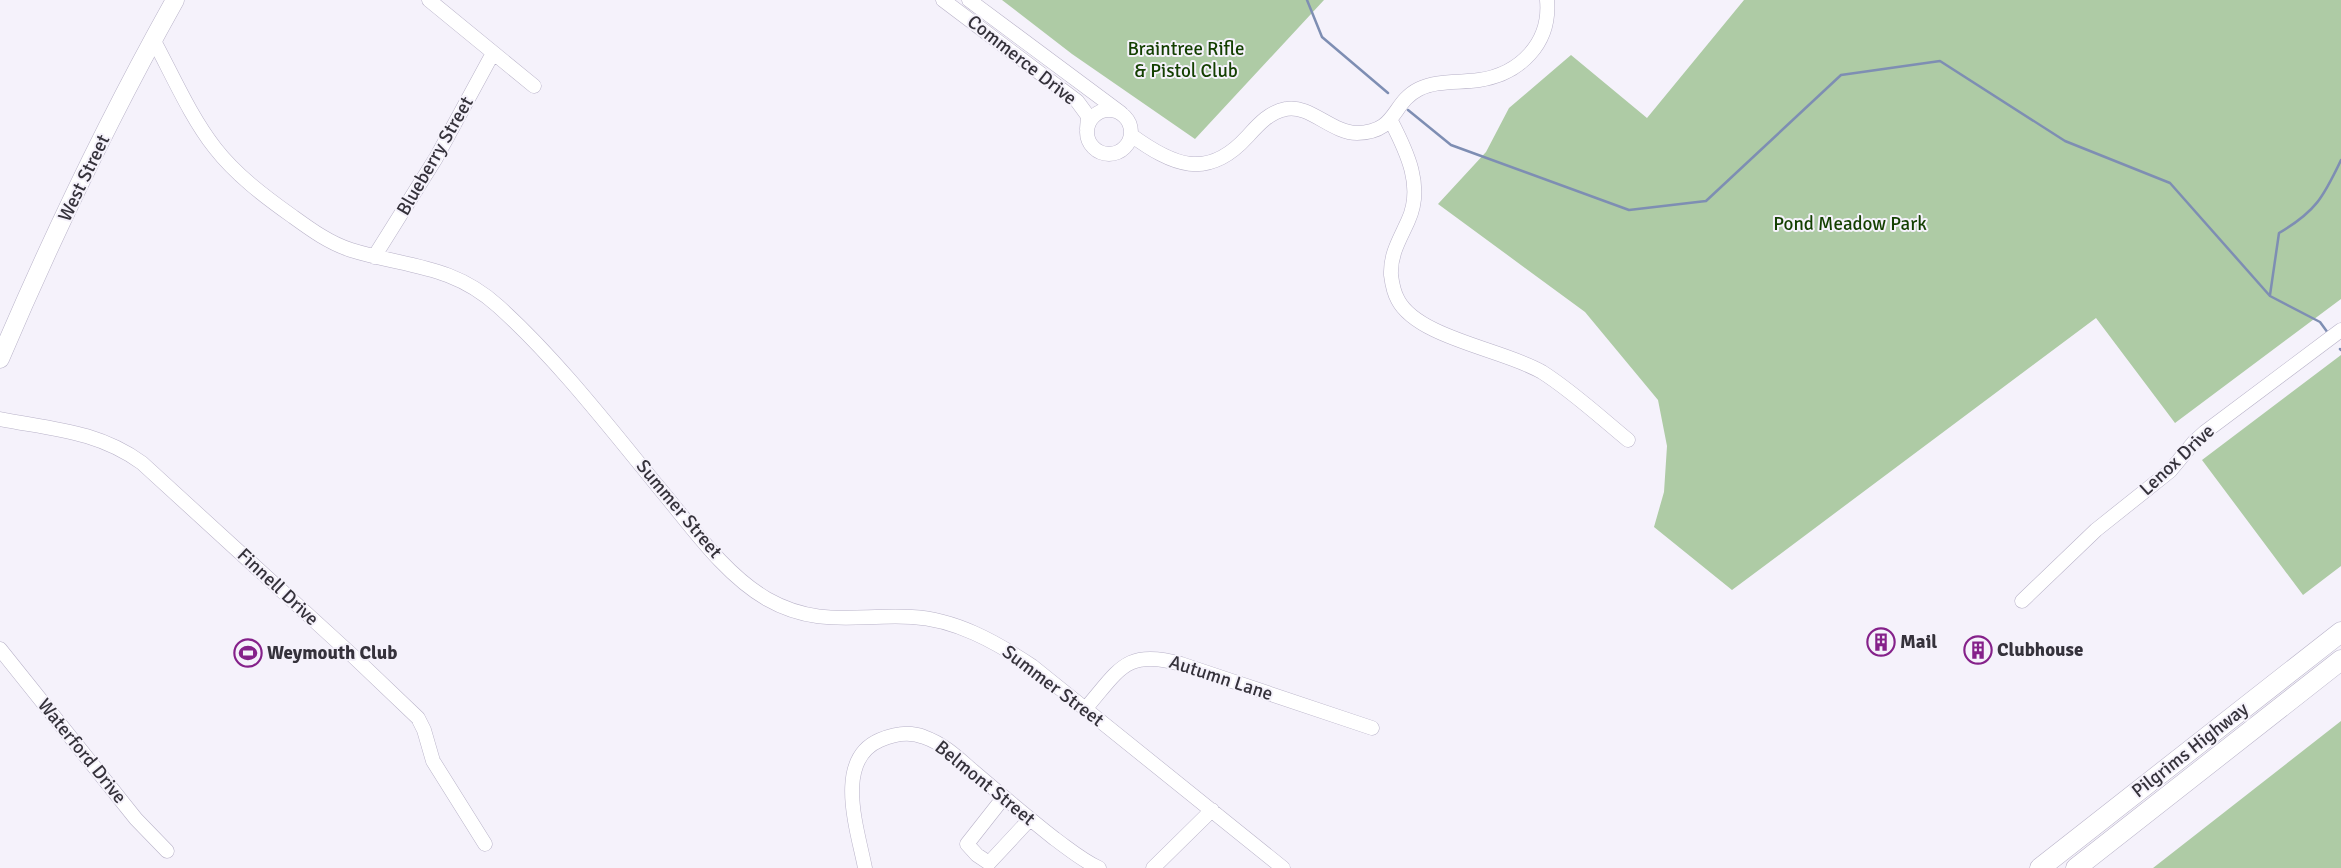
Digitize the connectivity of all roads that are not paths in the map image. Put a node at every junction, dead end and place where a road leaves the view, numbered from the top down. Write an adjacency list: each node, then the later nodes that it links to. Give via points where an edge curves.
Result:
1 (175, 0): 6 (main road, West Street)
2 (429, 0): 7 (street)
3 (943, 0): 11 (street, Commerce Drive, via 1077,101 1088,116)
4 (969, 0): 9 (street, Commerce Drive)
5 (1547, 0): 10 (street, via 1547,20 1541,37 1517,66 1492,78 1436,84 1418,90 1403,101)
6 (153, 40): 13 (street, Summer Street, via 193,114 232,168 310,230 333,243); 16 (main road, West Street, via 61,225)
7 (494, 53): 8 (street); 13 (street, Blueberry Street, via 436,158)
8 (534, 86)
9 (1120, 113): 11 (street, via 1114,110 1100,112 1089,122); 12 (street, via 1129,122)
10 (1391, 121): 12 (street, via 1378,129 1342,131 1297,109 1284,109 1261,122 1229,153 1196,165 1171,160); 19 (street, via 1411,167 1414,187 1411,213 1392,261 1394,288 1400,304 1433,329 1540,372)
11 (1088, 129): 12 (street, via 1088,137 1096,149 1110,153 1124,148)
12 (1131, 135)
13 (374, 257): 24 (street, Summer Street, via 453,276 495,303 610,428 711,549 737,576 768,599 827,619 914,617 964,629 1009,651)
14 (2341, 330): 17 (street, Lenox Drive)
15 (2341, 341): 17 (street, Lenox Drive)
16 (0, 359)
17 (2248, 405): 20 (street, Lenox Drive, via 2199,437 2170,471 2096,530)
18 (0, 419): 29 (street, Finnell Drive, via 107,441 142,463 418,718 433,761)
19 (1628, 440)
20 (2025, 604)
21 (2341, 632): 35 (highway, Pilgrims Highway)
22 (0, 648): 30 (street, Waterford Drive, via 136,819)
23 (2341, 660): 36 (highway, Pilgrims Highway)
24 (1086, 708): 25 (street, Autumn Lane, via 1132,661 1160,658); 27 (street, Summer Street)
25 (1372, 728)
26 (1004, 797): 28 (street, Belmont Street); 28 (street, via 966,844 976,855 989,863); 31 (street, Belmont Street, via 942,744 903,733 874,742 856,765 852,781 852,798)
27 (1212, 810): 33 (street); 34 (street, Summer Street)
28 (1030, 819): 32 (street, Belmont Street)
29 (485, 844)
30 (167, 851)
31 (865, 868)
32 (1099, 868)
33 (1153, 868)
34 (1283, 868)
35 (2040, 868)
36 (2076, 868)

